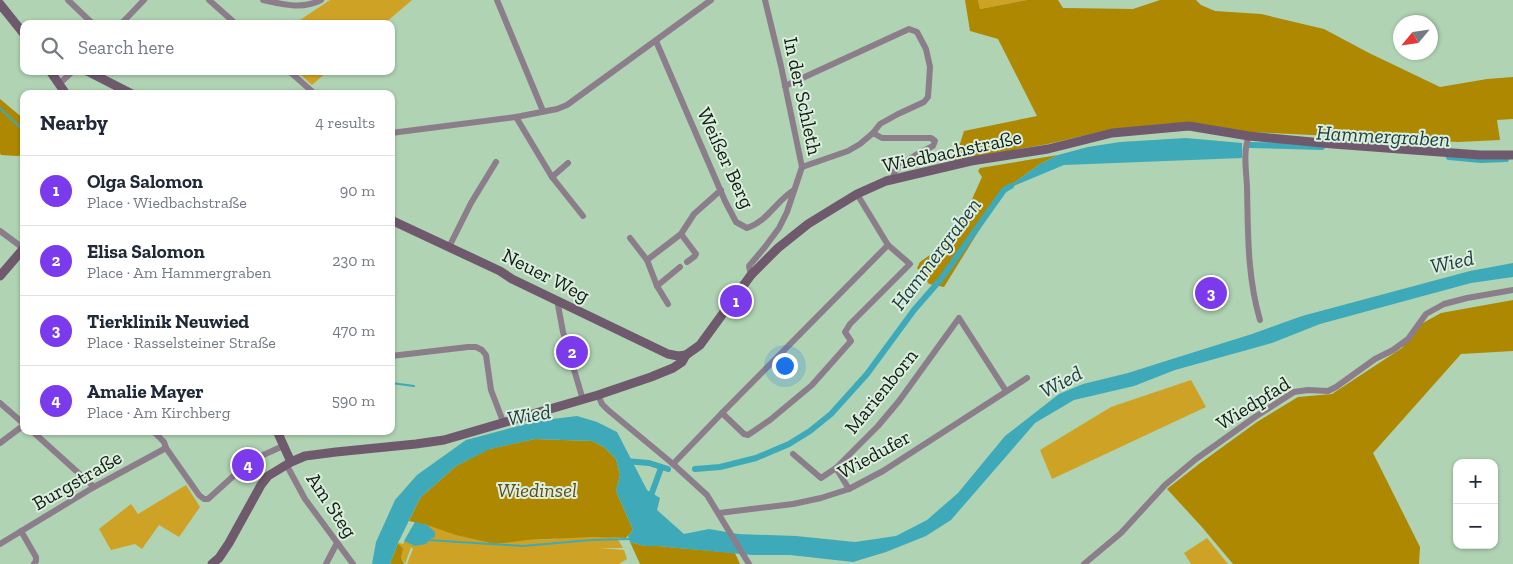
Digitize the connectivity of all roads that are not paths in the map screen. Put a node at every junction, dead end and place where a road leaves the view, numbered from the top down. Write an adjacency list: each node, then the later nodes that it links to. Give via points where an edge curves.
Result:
1 (68, 0): 11 (street)
2 (144, 0): 12 (street)
3 (209, 0): 13 (street)
4 (263, 0): 9 (street, via 294,6)
5 (321, 0): 9 (street)
6 (497, 0): 25 (street)
7 (711, 0): 15 (street)
8 (765, 0): 21 (street, In der Schleth)
9 (312, 2)
10 (0, 4): 14 (main road)
11 (88, 20)
12 (125, 20)
13 (232, 20)
14 (20, 29)
15 (656, 41): 25 (street, via 567,105); 36 (street, Weißer Berg)
16 (53, 75): 20 (main road)
17 (69, 75): 20 (street)
18 (95, 75): 23 (main road)
19 (294, 75): 24 (street)
20 (59, 84): 22 (main road)
21 (785, 86): 28 (street, via 909,29 917,32 926,49 930,67 928,97 880,124); 33 (street, In der Schleth)
22 (63, 90)
23 (124, 90)
24 (310, 90)
25 (543, 111): 26 (street)
26 (516, 117): 27 (street); 34 (street)
27 (395, 132)
28 (873, 133): 33 (street, via 848,151); 35 (street, via 882,138 931,138 934,141 933,146 900,166 894,172)
29 (1249, 136): 30 (main road, Wiedbachstraße); 35 (main road, Wiedbachstraße, via 1189,126 1112,132); 59 (street, via 1246,162 1250,268)
30 (1513, 155)
31 (496, 162): 46 (street)
32 (568, 164): 34 (street)
33 (802, 167): 37 (street, In der Schleth)
34 (552, 177): 39 (street)
35 (894, 179): 38 (main road, Wiedbachstraße)
36 (721, 190): 37 (street, Weißer Berg, via 736,222 746,228 770,213); 42 (street, via 694,214)
37 (794, 190): 53 (street, In der Schleth, via 779,228 749,266)
38 (857, 194): 45 (street); 53 (main road, Wiedbachstraße, via 808,224)
39 (583, 216)
40 (395, 222): 46 (main road, Neuer Weg)
41 (0, 231): 44 (street)
42 (681, 234): 49 (street); 50 (street)
43 (630, 238): 50 (street)
44 (20, 245)
45 (888, 245): 67 (street); 67 (street, via 910,264 850,324 845,332 851,341 812,385 748,435)
46 (449, 247): 57 (main road, Neuer Weg)
47 (704, 248): 49 (street)
48 (20, 253): 54 (main road)
49 (696, 254): 51 (street)
50 (647, 260): 55 (street)
51 (687, 262)
52 (680, 266): 55 (street)
53 (752, 275): 60 (main road, Wiedbachstraße, via 700,345)
54 (0, 276)
55 (657, 286): 58 (street)
56 (1513, 290): 92 (street, Wiedpfad, via 1444,304 1426,314 1408,339 1336,388 1294,392 1255,417 1165,485 1125,529)
57 (560, 302): 60 (main road, Neuer Weg, via 668,354); 65 (street, via 563,332)
58 (668, 304)
59 (1260, 320)
60 (686, 355): 64 (main road, Wiedbachstraße, via 682,362 663,372)
61 (395, 356): 69 (street, via 468,347 482,350 486,355 491,390)
62 (1027, 378): 63 (street, Wiedufer)
63 (1006, 391): 80 (street, Marienborn, via 959,318 899,401); 82 (street, Wiedufer, via 883,471)
64 (598, 395): 65 (main road, Wiedbachstraße); 79 (street, via 608,410)
65 (583, 400): 69 (main road, Wiedbachstraße)
66 (0, 403): 68 (street)
67 (722, 413): 79 (street)
68 (20, 421)
69 (504, 424): 78 (main road, Wiedbachstraße, via 444,440 305,456)
70 (20, 428): 74 (street)
71 (36, 435): 81 (street)
72 (156, 435): 75 (street)
73 (279, 435): 76 (main road)
74 (0, 443)
75 (165, 445): 76 (street, via 199,495 208,499 239,471); 81 (street, Burgstraße)
76 (283, 446): 78 (main road)
77 (792, 454): 80 (street, Marienborn, via 821,478)
78 (288, 463): 86 (street, Am Steg, via 305,499); 88 (main road, Wiedbachstraße, via 268,476 261,485 229,543)
79 (673, 464): 83 (street, via 707,495)
80 (836, 468): 82 (street)
81 (94, 487): 84 (street, Burgstraße)
82 (849, 489): 83 (street, Wiedufer, via 793,504)
83 (719, 513): 91 (street)
84 (21, 531): 85 (street, Burgstraße); 87 (street, via 36,557)
85 (0, 544)
86 (338, 544): 89 (street); 90 (street, Am Steg)
87 (34, 564)
88 (212, 564)
89 (326, 564)
90 (353, 564)
91 (750, 564)
92 (1084, 564)

